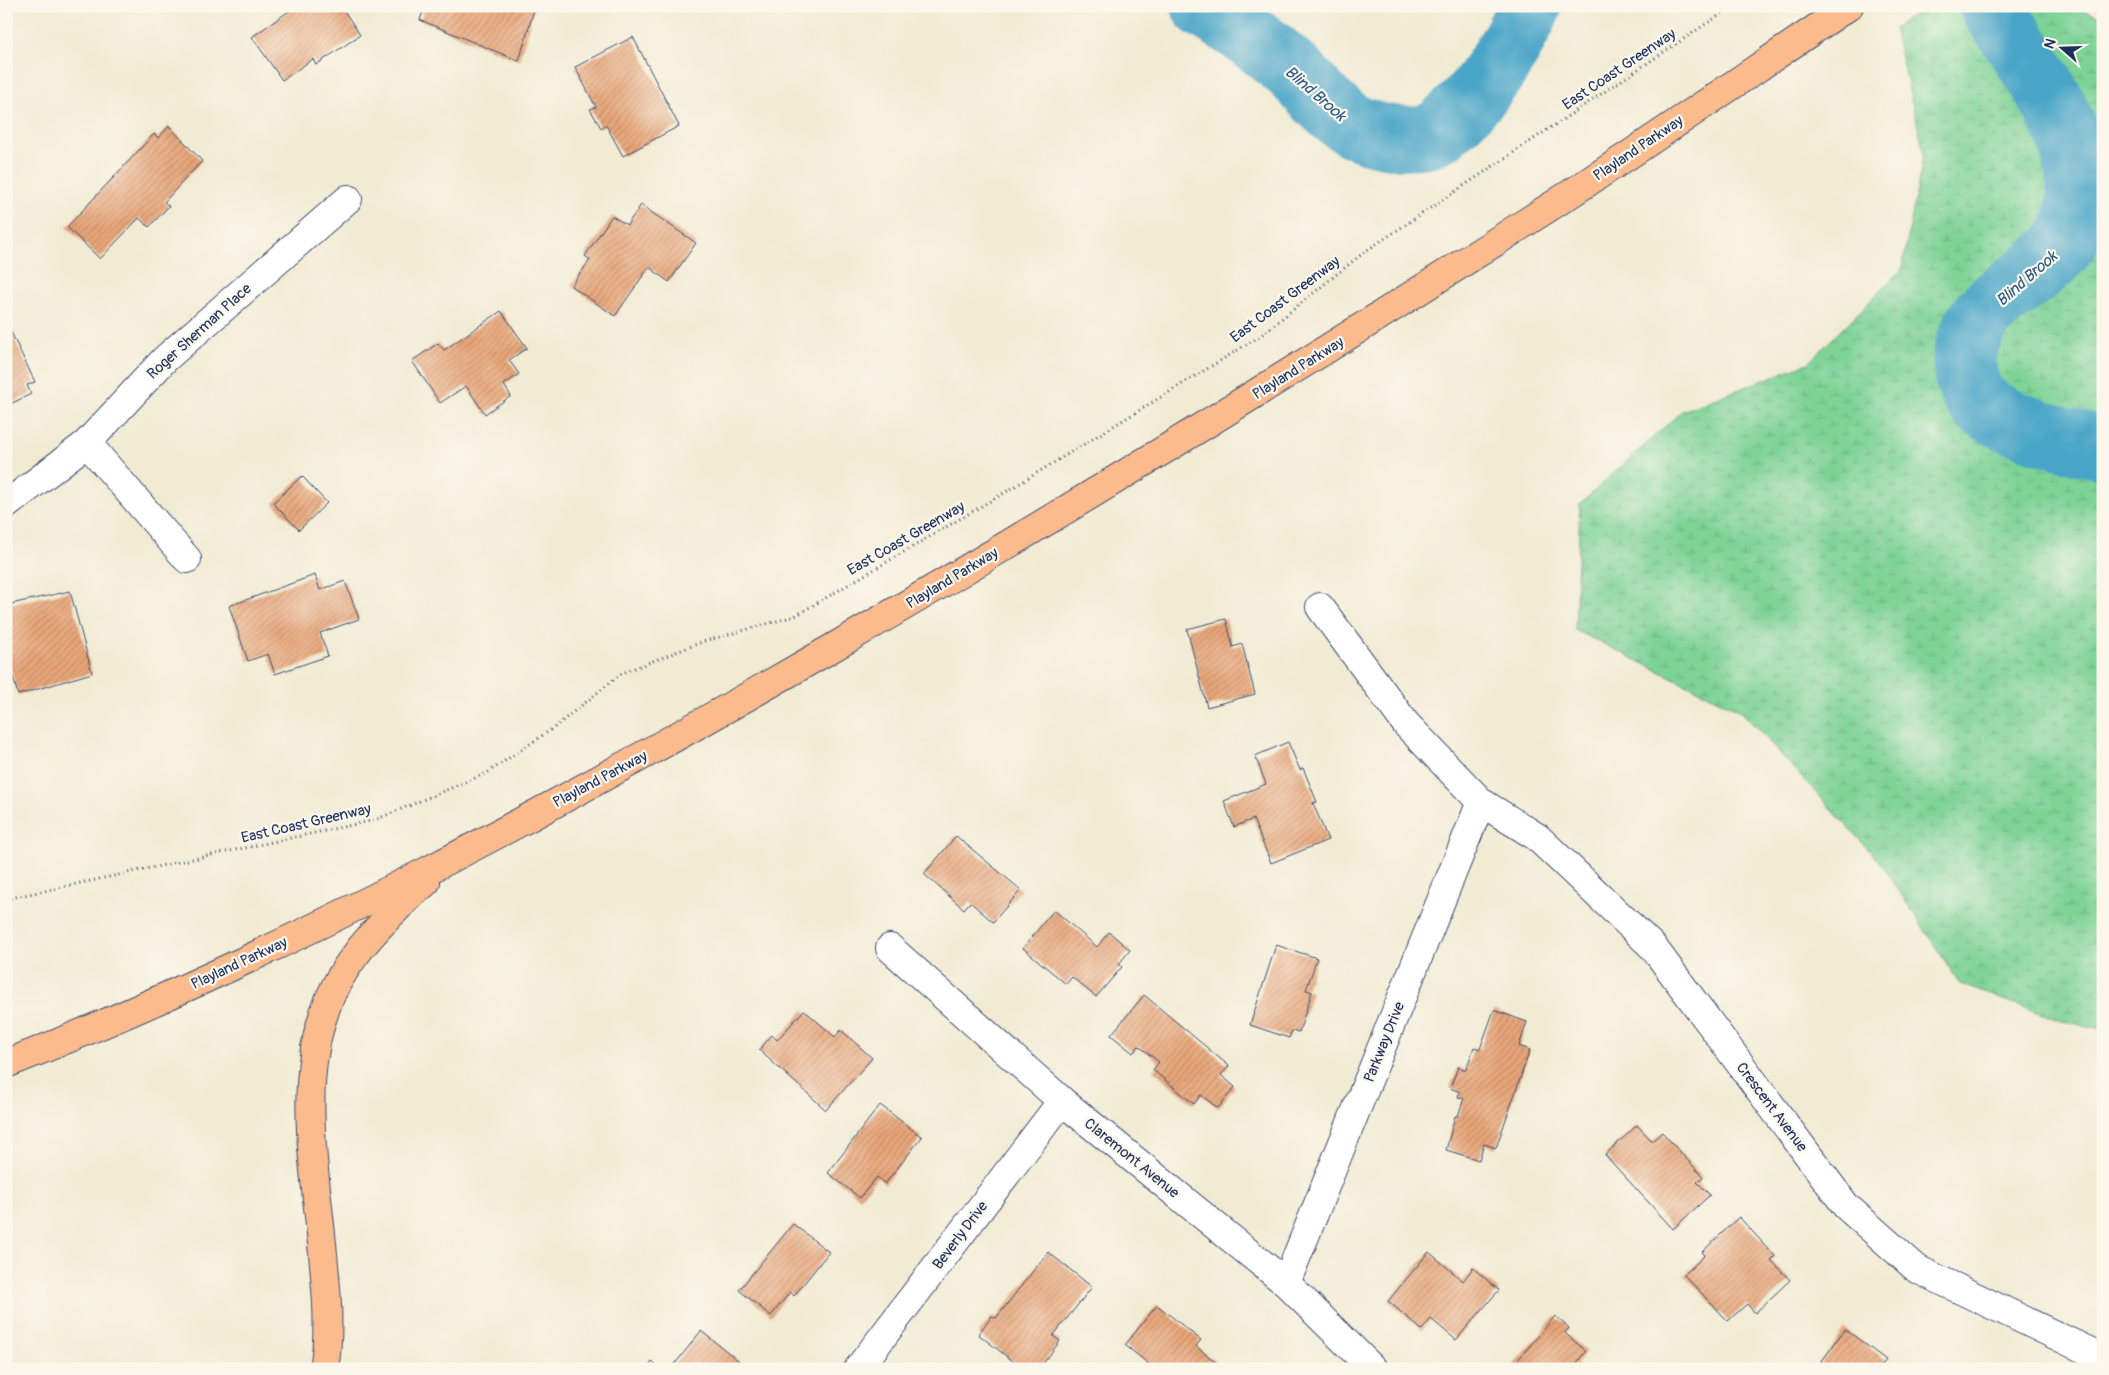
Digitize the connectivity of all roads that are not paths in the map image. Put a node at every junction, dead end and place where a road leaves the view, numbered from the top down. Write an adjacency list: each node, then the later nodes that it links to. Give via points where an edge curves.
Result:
1 (1849, 6): 8 (main road, Playland Parkway, via 1560,200 1224,414 993,554 683,734)
2 (348, 199): 3 (street, Roger Sherman Place, via 165,359)
3 (87, 443): 4 (street, Roger Sherman Place); 5 (street)
4 (6, 505)
5 (187, 560)
6 (1320, 607): 7 (street, Crescent Avenue, via 1406,724)
7 (1481, 802): 12 (street, Parkway Drive); 13 (street, Crescent Avenue, via 1537,837 1653,947 1846,1206 1917,1270)
8 (457, 856): 10 (main road, Playland Parkway, via 213,976 96,1029); 14 (main road, via 372,933 346,969 330,999 315,1045 310,1129 326,1284)
9 (890, 948): 11 (street, Claremont Avenue)
10 (6, 1064)
11 (1062, 1101): 12 (street, Claremont Avenue); 15 (street, Beverly Drive)
12 (1286, 1283): 16 (street, Claremont Avenue)
13 (2103, 1358)
14 (324, 1369)
15 (858, 1369)
16 (1372, 1369)

